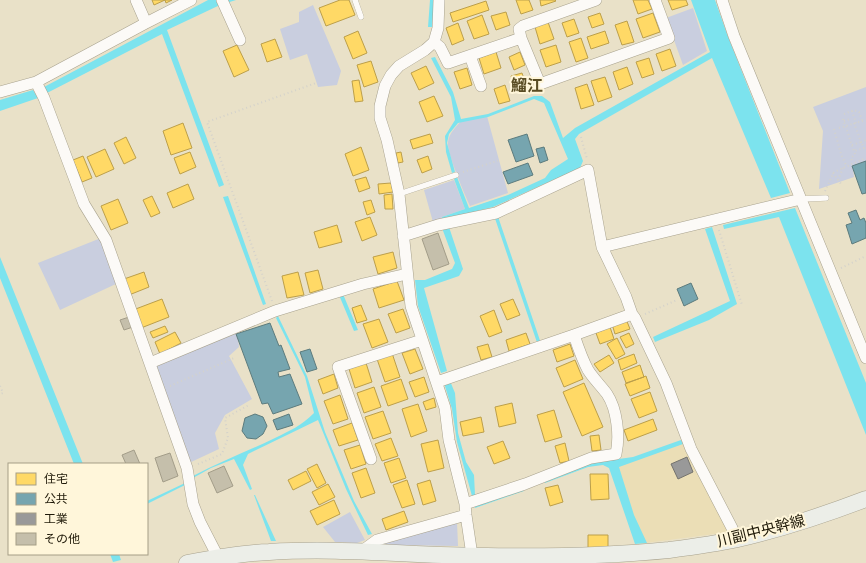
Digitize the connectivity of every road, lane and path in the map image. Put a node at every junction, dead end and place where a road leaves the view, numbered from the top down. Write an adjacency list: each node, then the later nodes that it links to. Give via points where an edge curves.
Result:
1 (136, 0): 10 (street)
2 (191, 0): 10 (street)
3 (354, 0): 9 (lane)
4 (439, 0): 13 (street, via 438,28)
5 (596, 0): 11 (street, via 522,26 519,29)
6 (655, 0): 11 (street, via 669,38 540,84)
7 (722, 0): 46 (street, via 734,36)
8 (223, 4): 12 (street)
9 (361, 17)
10 (146, 23): 15 (street)
11 (521, 38): 14 (street)
12 (240, 40)
13 (434, 42): 14 (street, via 440,47 448,63); 45 (street, via 399,66 391,75 380,106 380,118)
14 (470, 56): 17 (street)
15 (36, 82): 18 (street); 62 (street, via 84,204 106,240)
16 (316, 83): 56 (path, via 207,122)
17 (481, 86)
18 (0, 92)
19 (857, 107): 20 (path)
20 (853, 111): 21 (path); 24 (path, via 859,112); 25 (path)
21 (844, 114)
22 (850, 119): 26 (path, via 843,120)
23 (866, 120): 24 (path)
24 (862, 121): 25 (path)
25 (855, 123): 26 (path); 31 (path)
26 (846, 126): 27 (path); 32 (path)
27 (839, 128)
28 (834, 129): 38 (path)
29 (581, 137): 40 (path)
30 (866, 140): 31 (path)
31 (861, 142): 32 (path); 33 (path)
32 (852, 145): 34 (path)
33 (865, 147): 34 (path)
34 (854, 151): 37 (path)
35 (866, 158): 37 (path)
36 (500, 160): 42 (path)
37 (853, 163): 38 (path)
38 (847, 166): 39 (path)
39 (843, 167): 41 (path); 43 (path)
40 (588, 170): 49 (street, via 496,213 438,225); 50 (street)
41 (833, 173): 43 (path); 47 (path)
42 (456, 175): 45 (lane)
43 (838, 180): 44 (path)
44 (841, 184)
45 (399, 194): 49 (street)
46 (801, 199): 47 (lane); 48 (street); 52 (street)
47 (824, 199)
48 (715, 219): 50 (street); 55 (path)
49 (403, 236): 53 (street)
50 (602, 247): 57 (street)
51 (866, 256): 52 (path)
52 (831, 273): 61 (street)
53 (407, 274): 56 (street, via 363,284); 59 (street, via 411,306)
54 (677, 300): 57 (path)
55 (742, 305)
56 (275, 311): 62 (street)
57 (633, 316): 58 (street); 72 (street, via 666,383 691,449)
58 (574, 335): 63 (street); 71 (street, via 586,365 614,408 619,442 616,454 591,458)
59 (422, 340): 63 (street); 68 (street, via 338,367)
60 (234, 358): 65 (path)
61 (866, 358)
62 (150, 362): 65 (street)
63 (437, 382): 71 (street, via 445,408 449,440)
64 (0, 386): 66 (path, via 3,393)
65 (160, 390): 69 (street)
66 (0, 394)
67 (249, 405): 69 (path, via 225,418 228,438 222,454)
68 (371, 459)
69 (187, 468): 75 (street, via 193,504)
70 (866, 499): 72 (street, 川副中央幹線, via 796,524)
71 (466, 510): 73 (street, via 377,540); 74 (street)
72 (736, 540): 74 (street, 川副中央幹線, via 636,553)
73 (362, 551): 74 (street); 75 (street, via 269,552)
74 (473, 559)
75 (218, 560): 76 (street)
76 (187, 563)

